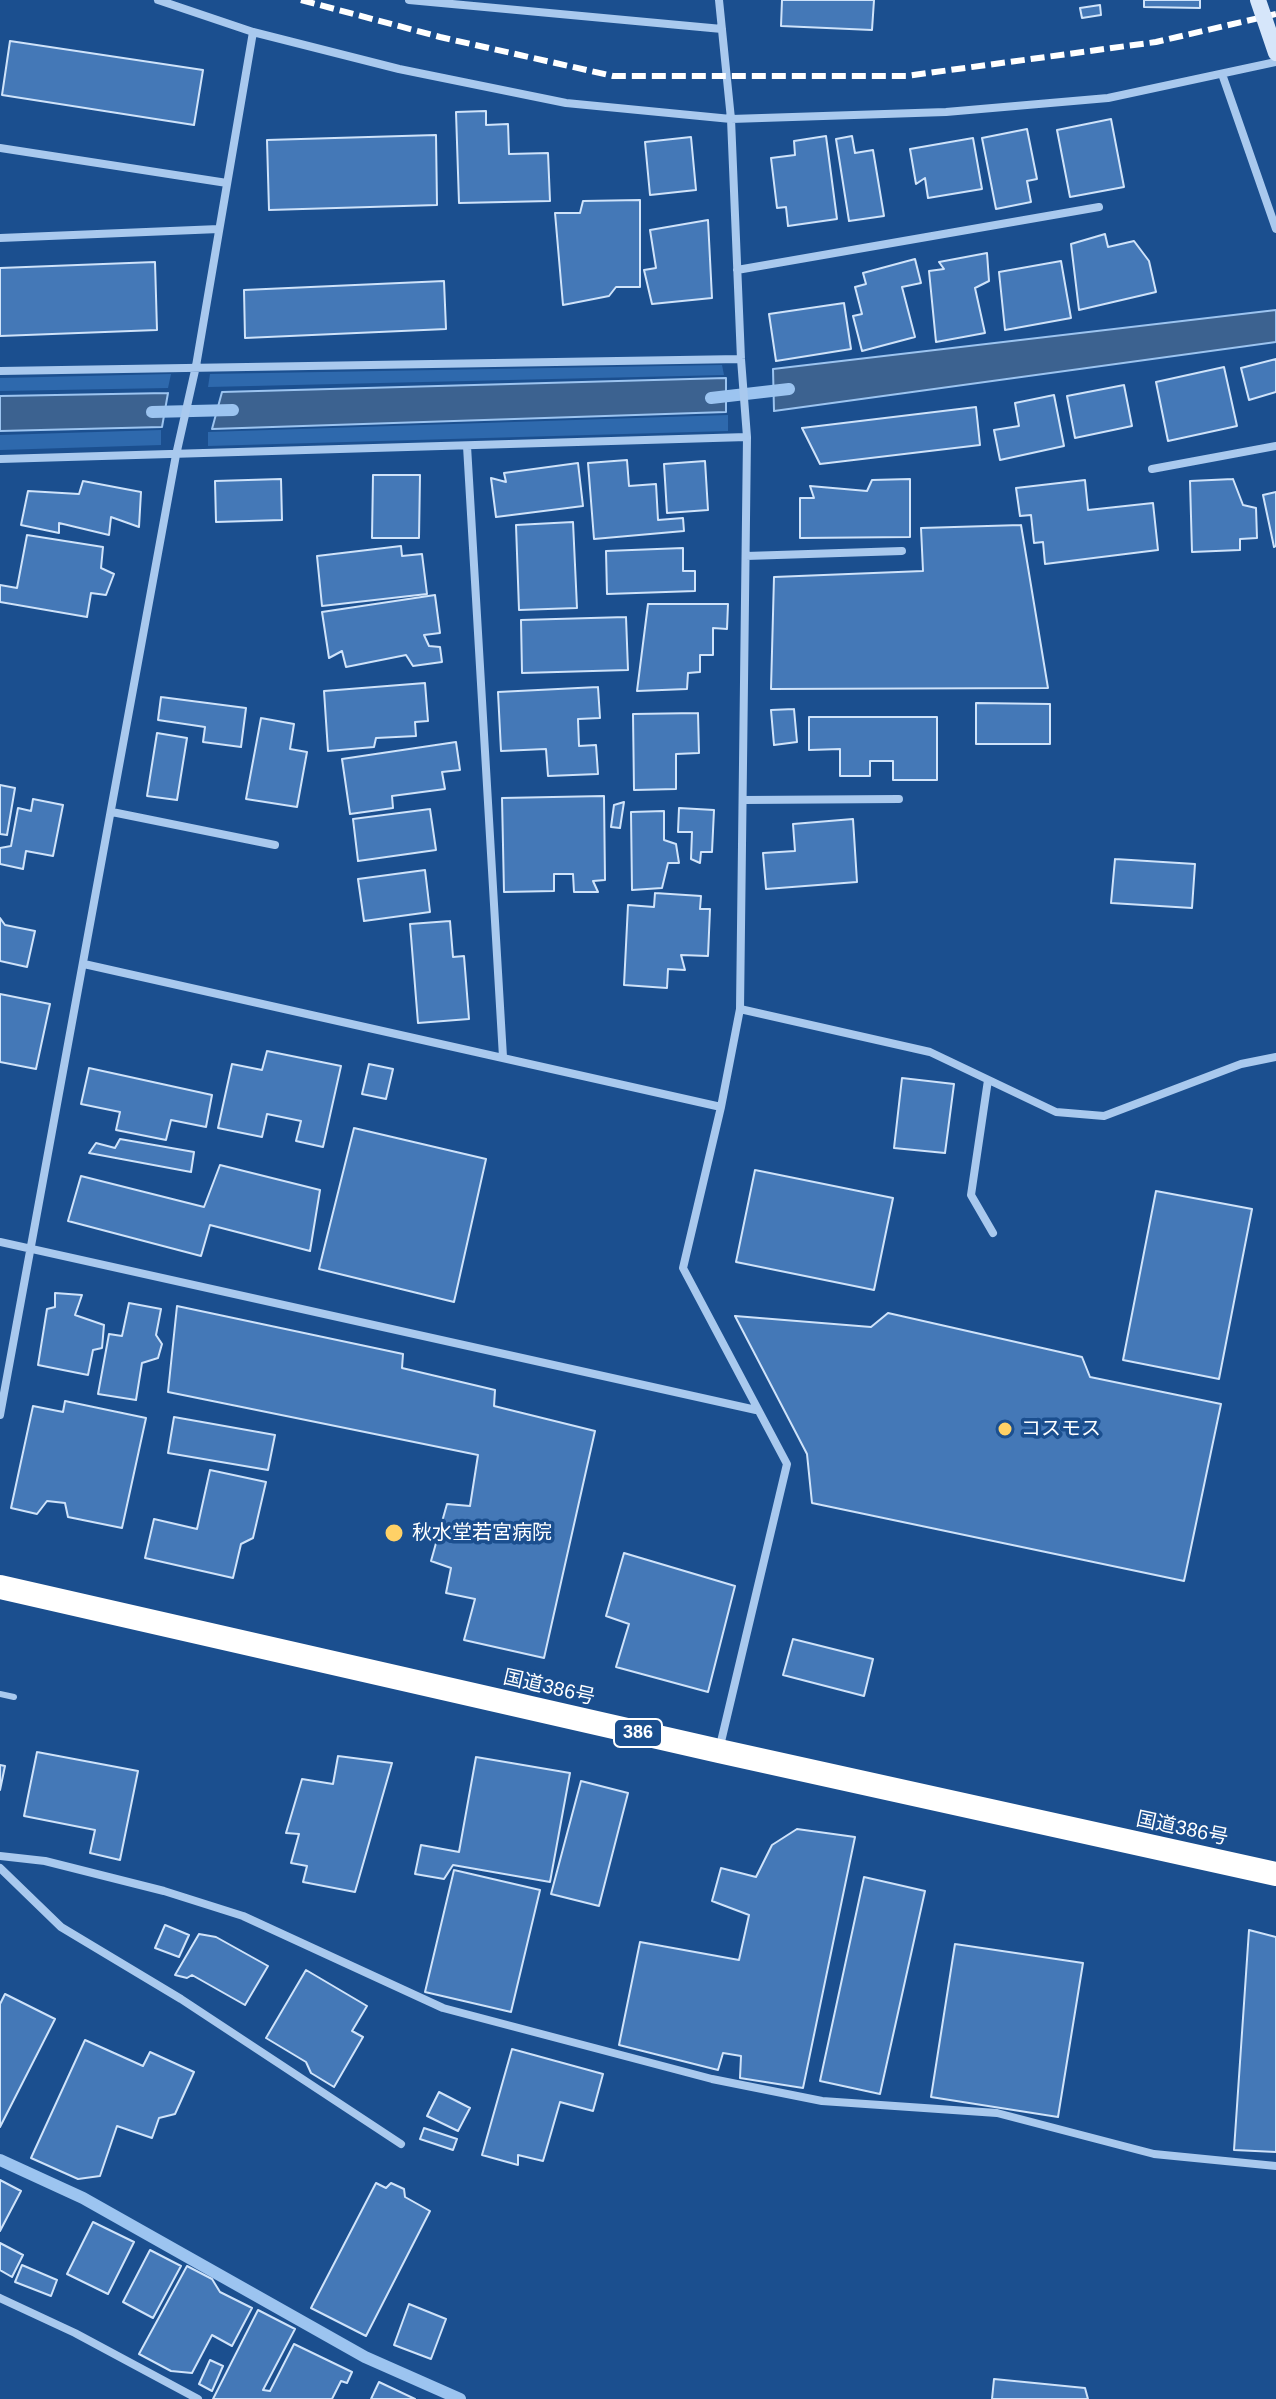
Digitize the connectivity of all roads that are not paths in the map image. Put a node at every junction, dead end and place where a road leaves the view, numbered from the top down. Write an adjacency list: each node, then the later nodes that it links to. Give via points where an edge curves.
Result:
1 (158, 0): 6 (street)
2 (409, 0): 5 (street)
3 (719, 0): 5 (street)
4 (1258, 0): 7 (street, bridge)
5 (722, 29): 10 (street)
6 (253, 32): 10 (street, via 566,103); 12 (street)
7 (1276, 53)
8 (1276, 62): 9 (street)
9 (1222, 74): 10 (street, via 1093,99 946,112); 15 (street)
10 (731, 119): 17 (street)
11 (0, 148): 12 (street)
12 (227, 183): 14 (street)
13 (1099, 207): 17 (street)
14 (219, 229): 16 (street); 19 (street)
15 (1276, 229)
16 (0, 238)
17 (737, 270): 18 (street)
18 (741, 359): 19 (street); 21 (street)
19 (196, 366): 20 (street); 24 (street)
20 (0, 371)
21 (747, 437): 22 (street); 28 (street)
22 (467, 446): 24 (street); 35 (street)
23 (1276, 446): 26 (street)
24 (176, 455): 25 (street); 31 (street)
25 (0, 459)
26 (1152, 469)
27 (902, 551): 28 (street)
28 (746, 556): 30 (street)
29 (899, 799): 30 (street)
30 (743, 800): 34 (street)
31 (112, 812): 32 (street); 33 (street)
32 (275, 845)
33 (84, 964): 35 (street); 41 (street)
34 (740, 1009): 37 (street, via 930,1052); 38 (street)
35 (503, 1057): 38 (street)
36 (1276, 1057): 37 (street, via 1241,1064 1104,1116 1056,1112)
37 (988, 1080): 39 (street, via 971,1195)
38 (721, 1107): 42 (street, via 683,1268)
39 (993, 1233)
40 (0, 1242): 41 (street)
41 (30, 1249): 42 (street); 43 (street)
42 (756, 1410): 47 (street, via 787,1464)
43 (0, 1415)
44 (0, 1587): 47 (highway, 国道386号 / 386)
45 (0, 1694): 46 (lane)
46 (14, 1697)
47 (719, 1751): 50 (highway, 国道386号 / 386)
48 (0, 1856): 52 (street, via 45,1861 164,1891 243,1916 443,2008 712,2079 822,2101 997,2113 1154,2154)
49 (0, 1868): 51 (street, via 61,1927)
50 (1276, 1874)
51 (401, 2144)
52 (1276, 2166)
53 (0, 2298): 54 (street)
54 (198, 2399)

